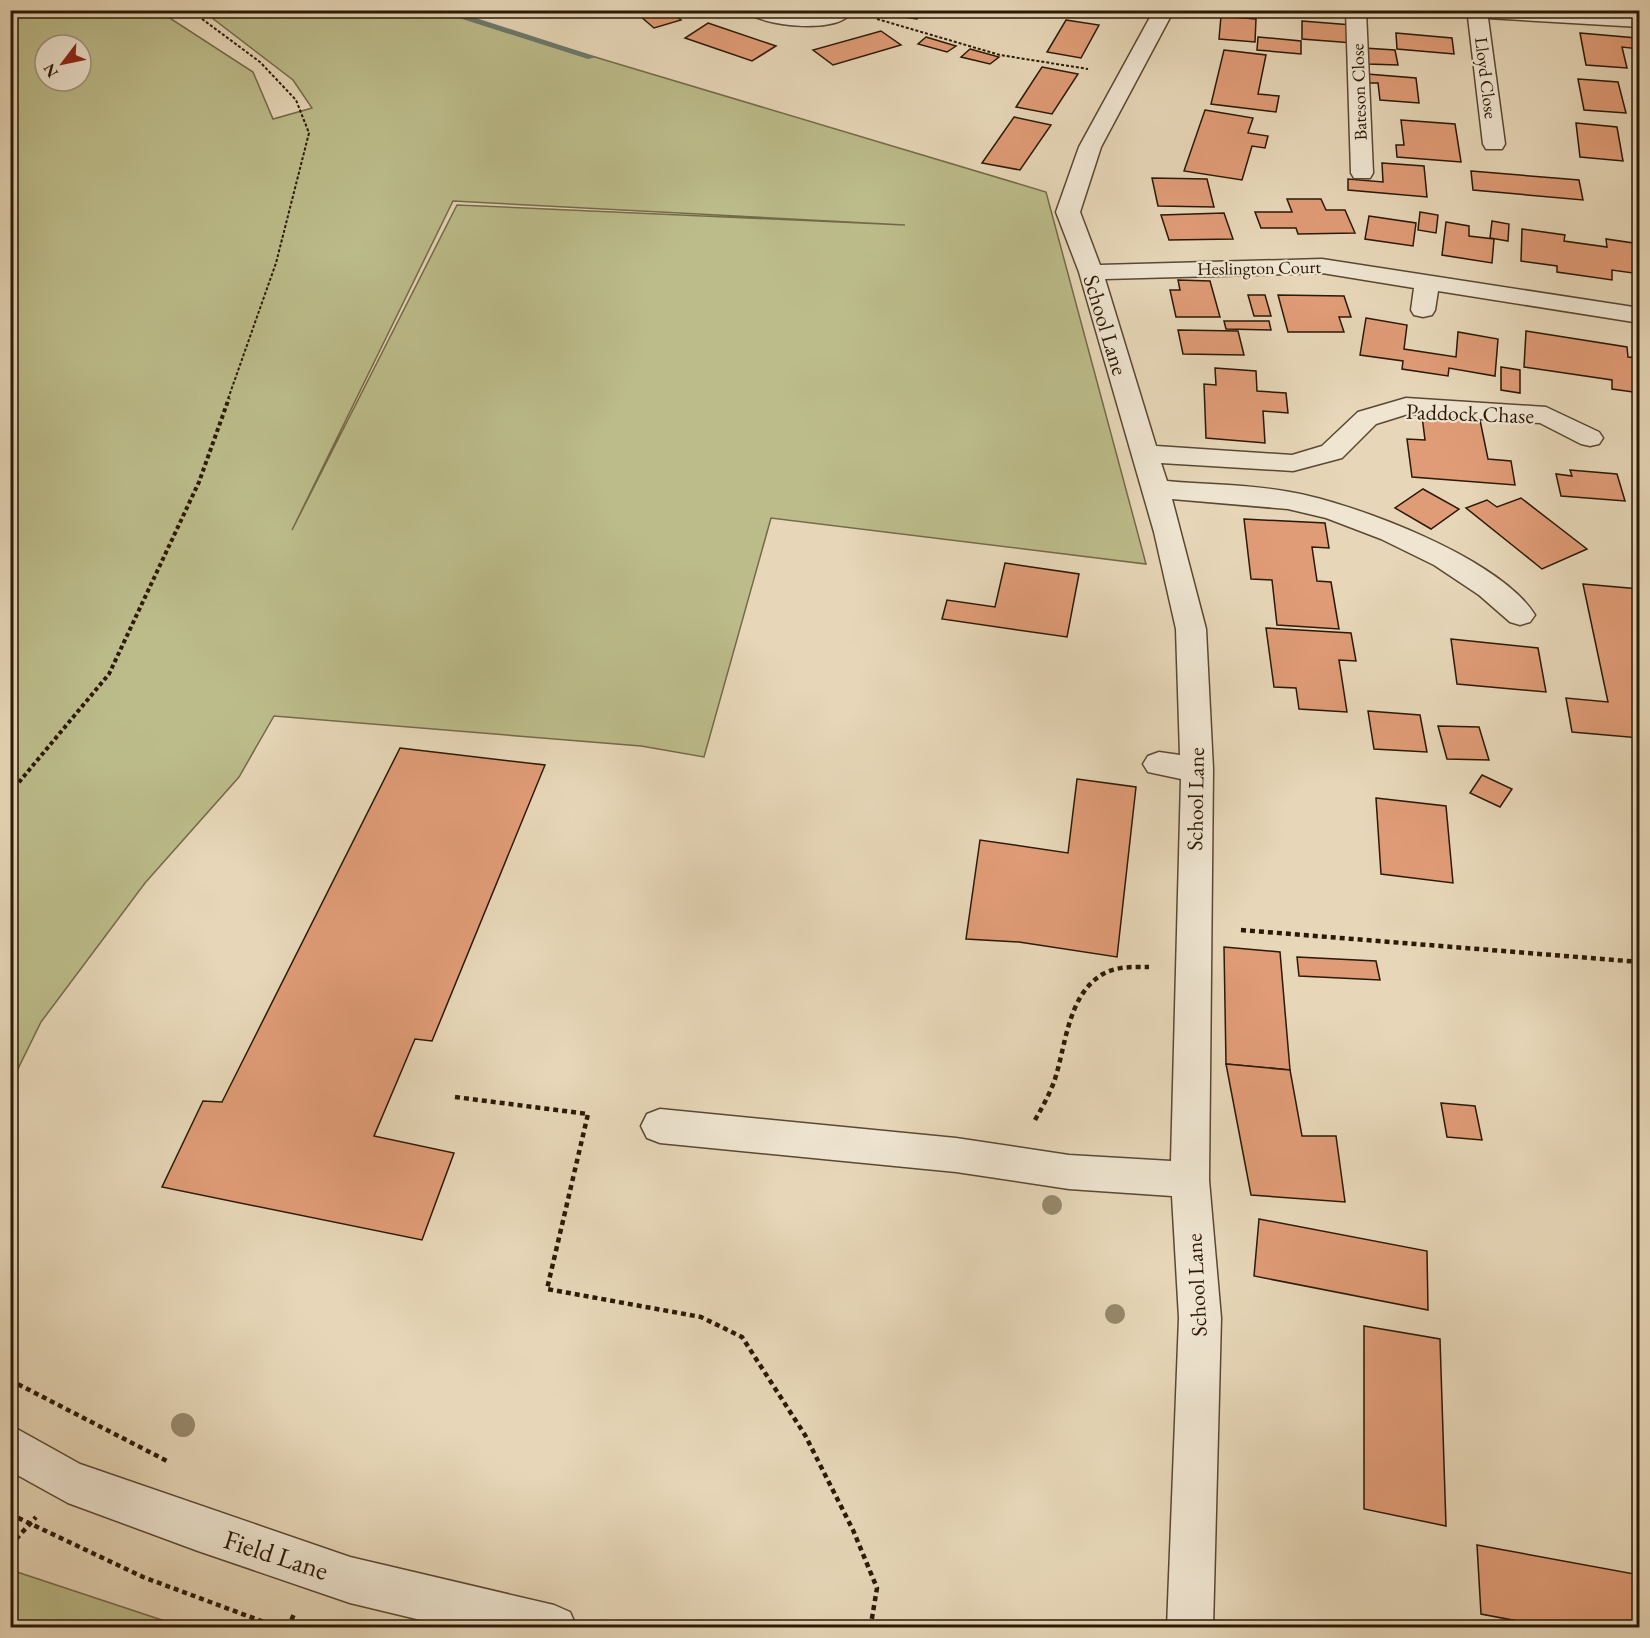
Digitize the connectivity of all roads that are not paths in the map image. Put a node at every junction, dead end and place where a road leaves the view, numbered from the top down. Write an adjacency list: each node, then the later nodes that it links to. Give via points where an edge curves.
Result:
1 (755, 10): 2 (street, via 790,22 819,21 841,14)
2 (841, 10)
3 (1164, 10): 10 (street, School Lane, via 1090,147 1068,212)
4 (1356, 10): 9 (street, Bateson Close)
5 (1454, 10): 6 (street)
6 (1477, 12): 7 (street); 8 (street, Lloyd Close)
7 (1640, 21)
8 (1494, 144)
9 (1362, 173)
10 (1091, 272): 11 (street, Heslington Court, via 1322,266); 15 (street, School Lane)
11 (1427, 282): 12 (street); 13 (street, Heslington Court)
12 (1423, 310)
13 (1640, 316)
14 (1590, 438): 15 (street, Paddock Chase, via 1546,416 1406,406 1367,418 1332,452 1293,463)
15 (1144, 454): 16 (street, School Lane)
16 (1155, 489): 17 (street, via 1290,500 1343,515 1394,534 1440,558 1485,584); 19 (street, School Lane, via 1191,629)
17 (1520, 615)
18 (1159, 764): 19 (street)
19 (1197, 769): 21 (street, School Lane)
20 (660, 1126): 21 (street, via 957,1155 1069,1172)
21 (1190, 1180): 24 (street, School Lane, via 1200,1318)
22 (10, 1446): 23 (street, Field Lane, via 68,1481 350,1580)
23 (554, 1628)
24 (1190, 1628)

